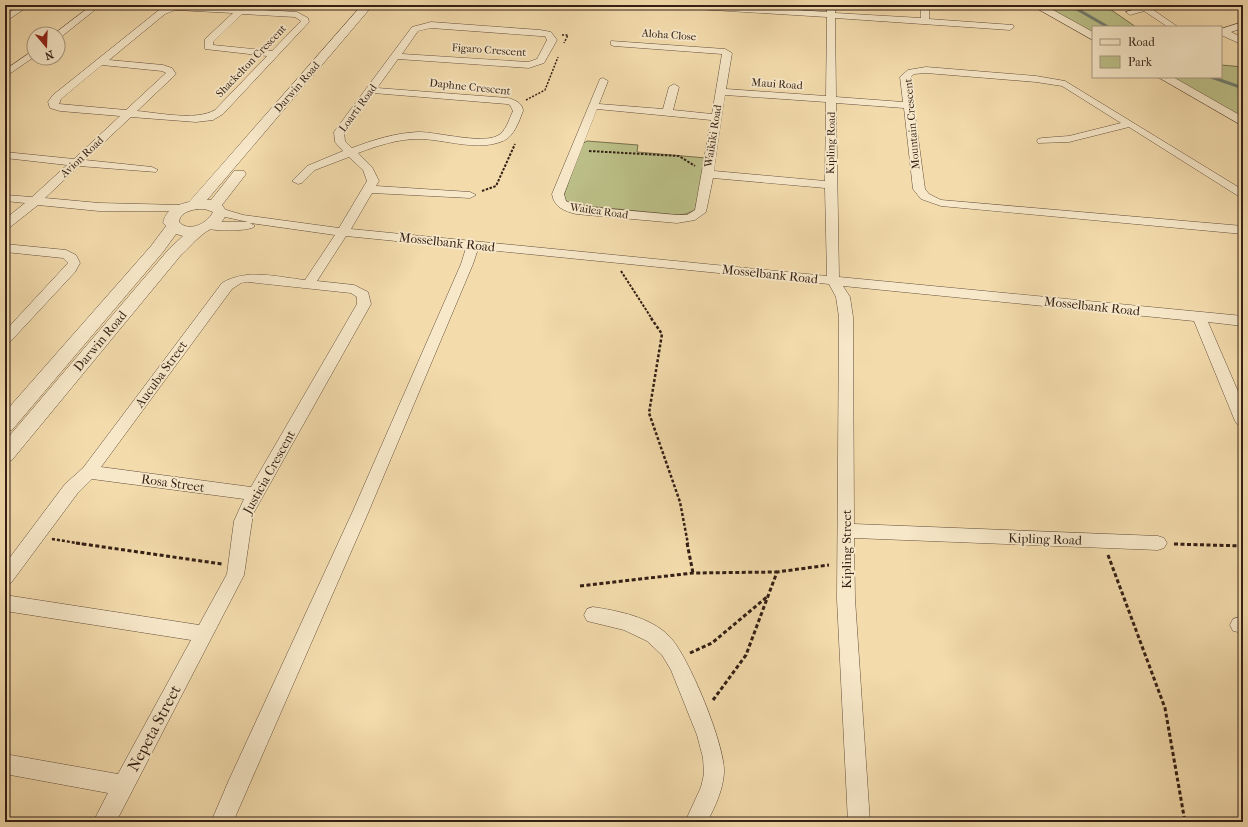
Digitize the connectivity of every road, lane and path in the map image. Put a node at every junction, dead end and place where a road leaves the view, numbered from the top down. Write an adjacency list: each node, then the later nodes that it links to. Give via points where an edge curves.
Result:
1 (26, 5): 14 (street)
2 (97, 5): 20 (street)
3 (368, 5): 62 (street, Darwin Road)
4 (382, 5): 46 (street, Darwin Road)
5 (680, 5): 9 (street)
6 (925, 5): 15 (street)
7 (1036, 5): 22 (street)
8 (1158, 5): 10 (street)
9 (727, 6): 11 (street)
10 (1146, 9): 13 (street); 18 (street)
11 (832, 10): 15 (street); 36 (street, Kipling Road)
12 (239, 12): 26 (street, Shackelton Crescent, via 297,15 304,18 305,22); 26 (street, via 208,41 208,47); 29 (street, Shackelton Crescent, via 180,7 167,10)
13 (1130, 12)
14 (5, 19)
15 (925, 22): 19 (street)
16 (1243, 25): 21 (street)
17 (421, 26): 27 (street, Loarti Road, via 415,29); 27 (street, Figaro Crescent, via 540,33 548,34 552,40 541,61 529,66)
18 (1172, 26)
19 (1010, 27)
20 (66, 29)
21 (1222, 32): 23 (street)
22 (1092, 36)
23 (1243, 42)
24 (614, 43): 25 (street, Aloha Close)
25 (722, 51): 35 (street, Waikiki Road, via 727,55)
26 (274, 54): 40 (street, Shackelton Crescent, via 219,112 209,118)
27 (396, 56): 34 (street, Loarti Road)
28 (26, 59): 30 (street)
29 (101, 62): 40 (street, Avion Road, via 163,68 170,72 169,77); 40 (street, Shackelton Crescent, via 53,104 60,108)
30 (5, 74)
31 (1166, 78): 42 (street)
32 (602, 81): 38 (street, Wailea Road)
33 (674, 86): 39 (street)
34 (370, 90): 44 (street, Daphne Crescent, via 514,103 518,111); 48 (street, Loarti Road, via 338,136)
35 (721, 92): 36 (street, Maui Road); 41 (street, Waikiki Road)
36 (832, 100): 37 (street, Maui Road); 55 (street, Kipling Road)
37 (910, 105): 43 (street, Mountain Crescent, via 905,77 911,72 926,70 1050,80 1071,87); 68 (street, Mountain Crescent, via 919,189 922,195 931,200 941,203)
38 (592, 106): 39 (street); 47 (street, Wailea Road)
39 (667, 113): 41 (street)
40 (129, 114): 50 (street, Avion Road)
41 (716, 117): 53 (street, Waikiki Road)
42 (1243, 122)
43 (1130, 124): 45 (street, via 1069,139); 58 (street, Mountain Crescent, via 1236,189)
44 (505, 136): 48 (street, via 484,141 409,136); 57 (path, via 516,142 496,186)
45 (1042, 141)
46 (266, 142)
47 (575, 150): 53 (path, via 679,156); 53 (street, Wailea Road, via 558,194 561,204 576,210 677,219 693,217 702,210)
48 (350, 154): 54 (street, via 311,168); 56 (street, Loarti Road, via 368,169 372,176)
49 (5, 155): 50 (street)
50 (77, 162): 52 (street); 60 (street, Avion Road)
51 (246, 166): 63 (street)
52 (152, 170)
53 (708, 174): 55 (street, Waikiki Road)
54 (298, 181)
55 (831, 185): 73 (street, Kipling Road)
56 (370, 189): 57 (street); 69 (street)
57 (470, 195)
58 (1243, 196)
59 (5, 198): 60 (street)
60 (34, 201): 61 (street); 64 (street, Avion Road)
61 (100, 207): 62 (street); 65 (street, via 151,217)
62 (188, 207): 63 (street); 65 (street, Darwin Road, via 172,217)
63 (217, 209): 66 (street, Mosselbank Road, via 242,218); 67 (street, Darwin Road, via 216,221)
64 (5, 225)
65 (172, 225): 67 (street, via 184,231); 79 (street, Darwin Road, via 157,249)
66 (296, 226): 67 (street, Mosselbank Road); 69 (street, Mosselbank Road)
67 (203, 228): 80 (street, Darwin Road, via 170,258)
68 (1243, 230)
69 (343, 232): 70 (street, Mosselbank Road); 74 (street)
70 (473, 245): 72 (street, Mosselbank Road); 103 (street, via 360,513)
71 (5, 248): 77 (street, via 66,254 74,263)
72 (617, 259): 73 (street, Mosselbank Road); 91 (path, via 618,265 662,334 649,413 680,502)
73 (833, 280): 75 (street, Mosselbank Road); 83 (street, Kipling Street, via 843,297 846,317)
74 (308, 285): 81 (street, Aucuba Street, via 248,278 237,280 227,286); 82 (street, Justicia Crescent, via 354,289 361,293 365,301)
75 (1199, 317): 76 (street, Mosselbank Road); 78 (street)
76 (1243, 321)
77 (5, 339)
78 (1243, 421)
79 (5, 425)
80 (5, 455)
81 (89, 472): 82 (street, Rosa Street); 84 (street, Aucuba Street, via 71,490)
82 (256, 494): 89 (street, Justicia Crescent, via 240,526)
83 (846, 531): 85 (street, Kipling Road); 105 (street, Kipling Street, via 847,615)
84 (36, 536): 89 (path); 92 (street, Aucuba Street)
85 (1103, 541): 86 (street, Kipling Road); 106 (path, via 1165,708)
86 (1158, 543): 87 (path)
87 (1243, 546)
88 (834, 564): 90 (path)
89 (238, 567): 97 (street, Justicia Crescent)
90 (777, 572): 91 (path); 94 (path)
91 (693, 574): 93 (path)
92 (5, 578)
93 (580, 586)
94 (768, 596): 98 (path, via 712,643 693,653); 99 (path, via 746,655)
95 (5, 603): 97 (street)
96 (593, 615): 98 (street, via 629,622)
97 (204, 634): 101 (street, Nepeta Street)
98 (668, 648): 99 (street)
99 (700, 717): 104 (street, via 711,748 714,775 710,792)
100 (5, 764): 101 (street)
101 (124, 785): 102 (street, Nepeta Street)
102 (104, 822)
103 (222, 822)
104 (696, 822)
105 (859, 822)
106 (1185, 822)

